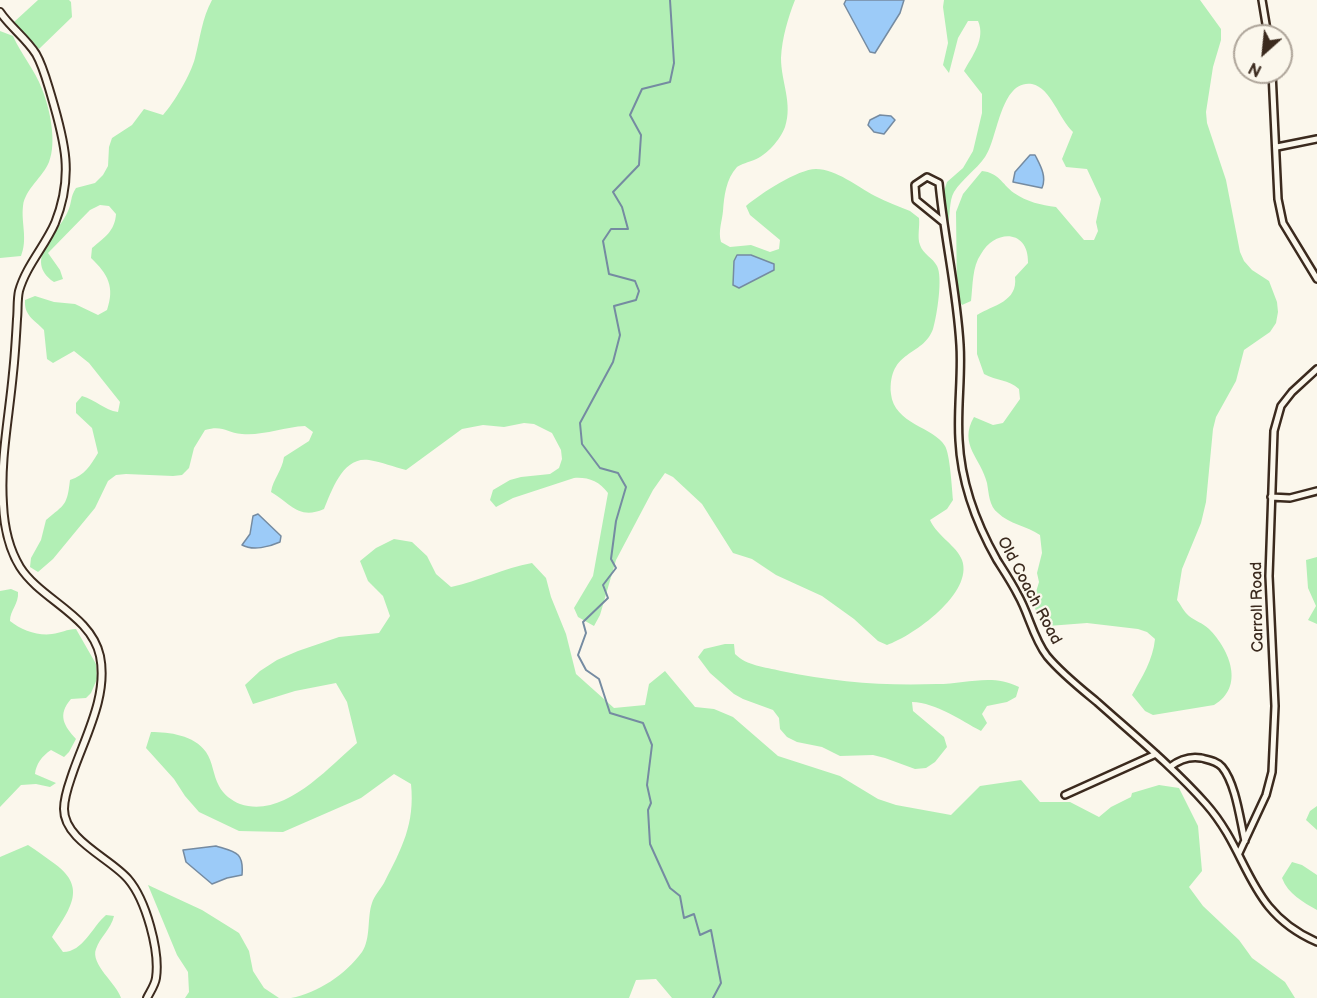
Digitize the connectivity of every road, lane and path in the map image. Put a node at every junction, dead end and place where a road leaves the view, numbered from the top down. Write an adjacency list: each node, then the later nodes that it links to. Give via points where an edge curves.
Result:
1 (1262, 0): 3 (street)
2 (0, 12): 18 (street, via 37,55 61,127 67,177 54,226 19,292 2,463 4,524 12,550 28,578 79,622 99,652 101,694 66,794 64,811 71,831 112,863 137,892 157,956 156,982)
3 (1266, 24)
4 (1273, 84): 6 (street)
5 (1317, 139): 6 (street)
6 (1277, 147): 8 (street, via 1278,199 1283,223)
7 (943, 222): 7 (street, Old Coach Road, via 916,200 915,185 927,177 939,183); 12 (street, Old Coach Road, via 961,347 962,470 978,523 1046,655)
8 (1317, 279)
9 (1317, 369): 11 (street, Carroll Road, via 1292,392 1277,417)
10 (1317, 491): 11 (street, via 1290,498)
11 (1271, 497): 15 (street, Carroll Road, via 1269,576 1275,706 1272,772)
12 (1156, 754): 13 (street, Old Coach Road); 14 (street)
13 (1170, 767): 15 (street, via 1179,760 1196,757 1221,766 1233,792); 16 (street, Old Coach Road, via 1223,825)
14 (1065, 795)
15 (1245, 841): 16 (street, Carroll Road)
16 (1239, 853): 17 (street, Old Coach Road, via 1256,890 1272,911)
17 (1317, 942)
18 (147, 998)

